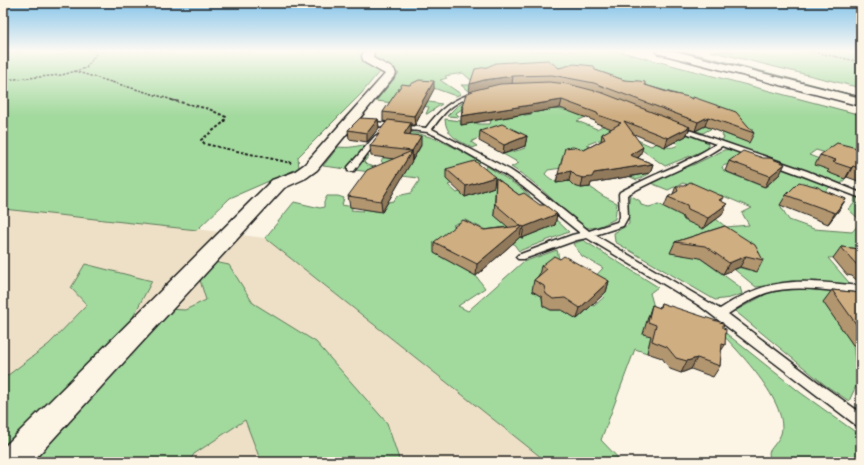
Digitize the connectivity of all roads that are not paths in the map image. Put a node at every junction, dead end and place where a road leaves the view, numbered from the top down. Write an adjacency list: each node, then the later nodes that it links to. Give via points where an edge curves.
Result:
1 (391, 73): 7 (street)
2 (746, 73): 6 (main road)
3 (781, 73): 5 (main road)
4 (480, 93): 10 (lane, via 458,99 448,106)
5 (861, 93)
6 (861, 102)
7 (350, 122): 9 (lane); 19 (street, via 311,167 300,175 278,184)
8 (668, 124): 11 (lane)
9 (387, 125): 10 (lane); 12 (lane)
10 (428, 130): 14 (lane, via 513,176)
11 (722, 144): 13 (lane); 14 (lane, via 623,194 624,217 620,224)
12 (351, 169)
13 (861, 196)
14 (588, 235): 15 (lane, via 575,237); 17 (lane)
15 (521, 257)
16 (861, 290): 17 (lane, via 794,285 773,288 749,296)
17 (720, 314): 18 (lane)
18 (861, 421)
19 (11, 462)

